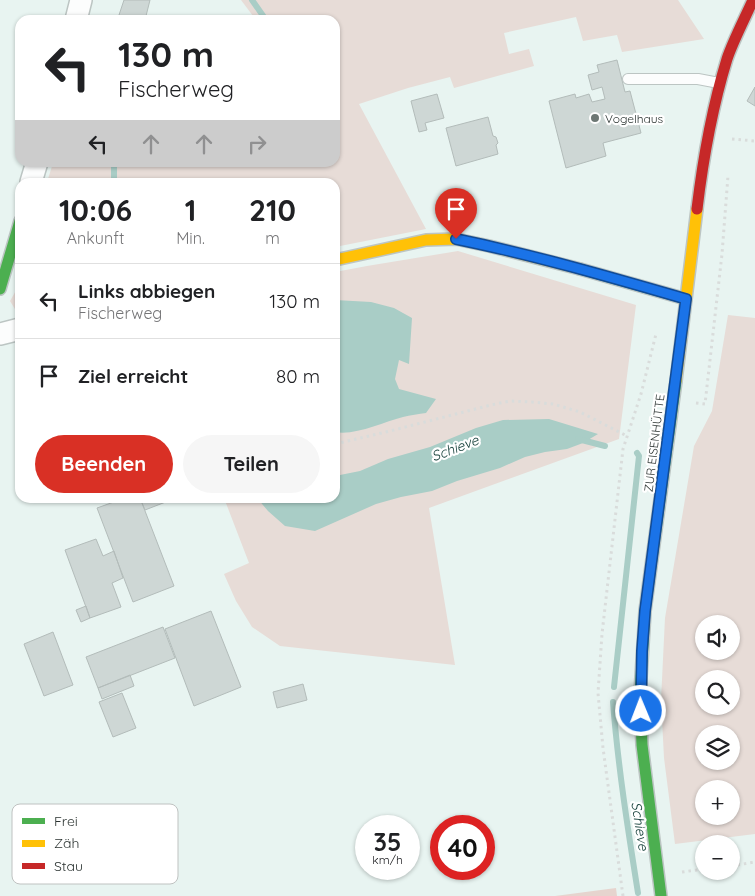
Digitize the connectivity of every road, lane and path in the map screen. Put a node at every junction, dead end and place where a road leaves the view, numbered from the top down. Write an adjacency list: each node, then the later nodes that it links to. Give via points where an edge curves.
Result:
1 (81, 0): 3 (street)
2 (753, 0): 5 (street, ZUR EISENHÜTTE, via 727,58)
3 (77, 15)
4 (628, 79): 5 (lane, via 698,79)
5 (721, 83): 9 (street, ZUR EISENHÜTTE, via 701,178)
6 (15, 238): 8 (street)
7 (340, 259): 9 (street, via 426,240 456,239 563,264)
8 (0, 289)
9 (686, 299): 18 (street, ZUR EISENHÜTTE, via 645,611 640,694 642,746)
10 (15, 330): 11 (street)
11 (0, 334)
12 (641, 394): 13 (path)
13 (627, 436): 14 (path, via 580,412 554,404 510,401); 17 (path, via 614,526 598,693)
14 (340, 443)
15 (755, 862): 16 (path)
16 (740, 864)
17 (623, 896)
18 (661, 896)

